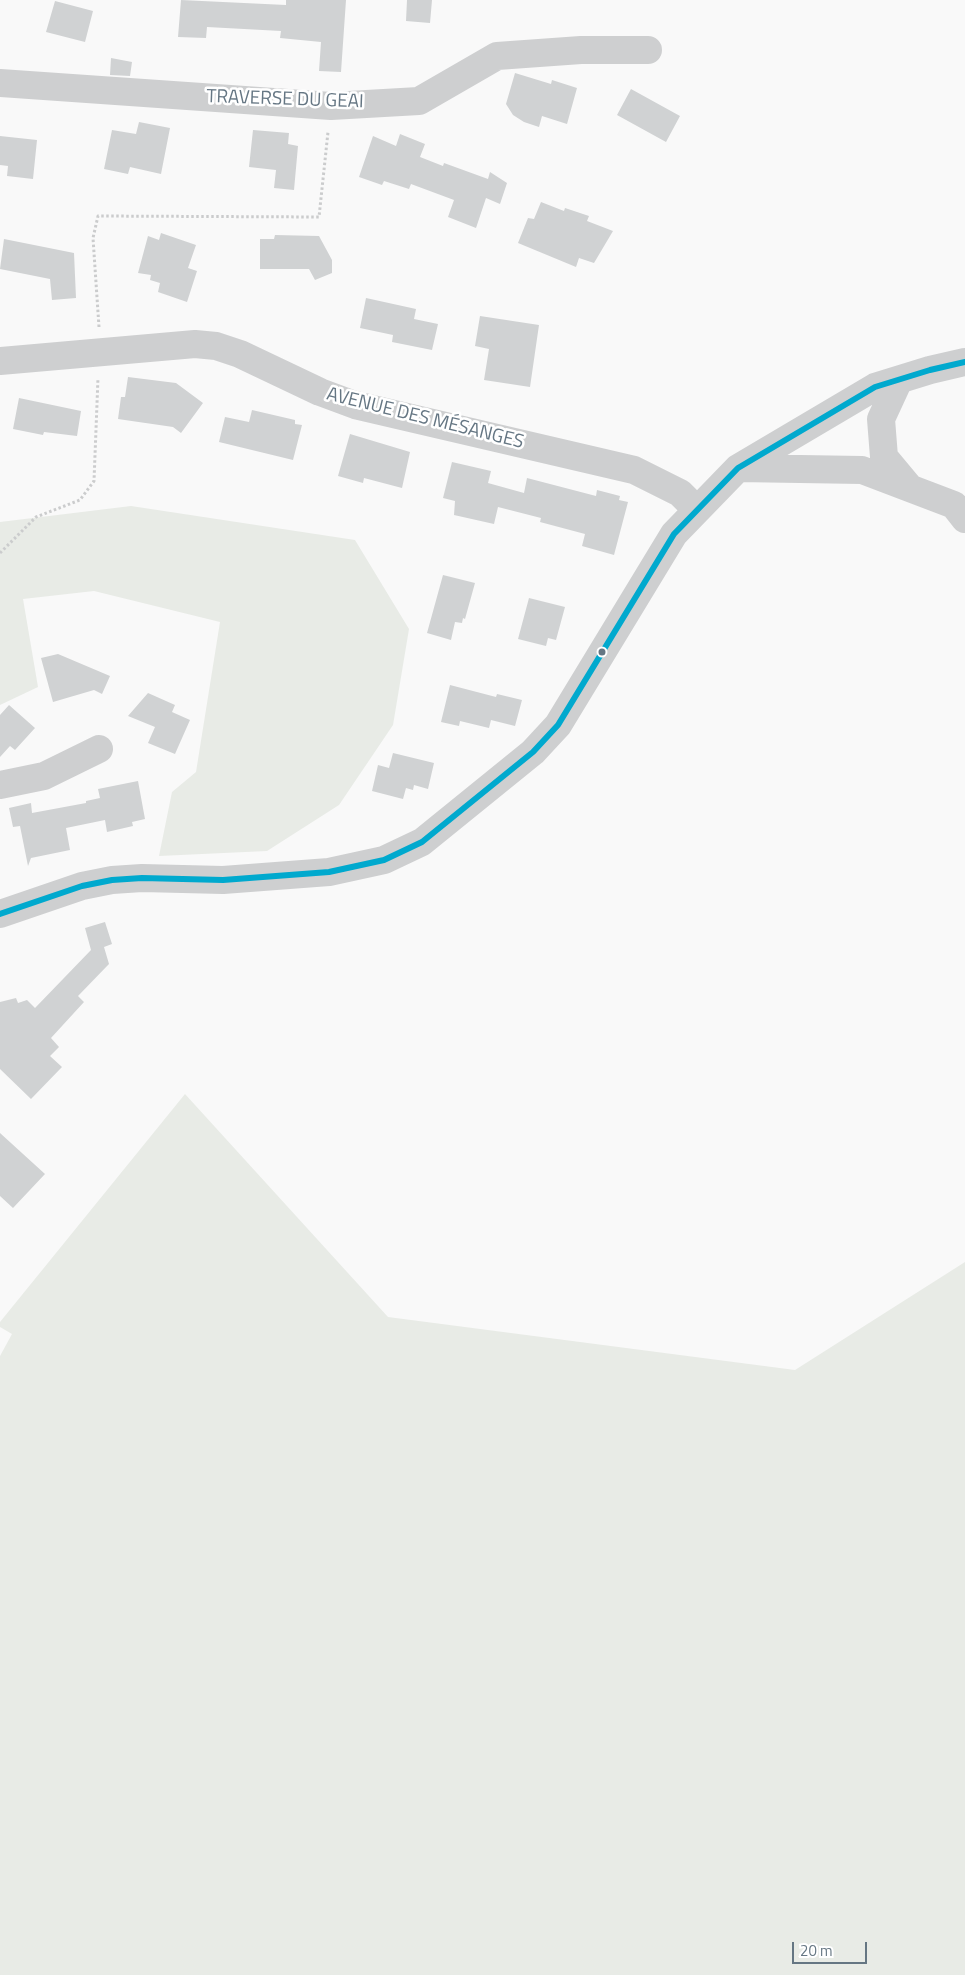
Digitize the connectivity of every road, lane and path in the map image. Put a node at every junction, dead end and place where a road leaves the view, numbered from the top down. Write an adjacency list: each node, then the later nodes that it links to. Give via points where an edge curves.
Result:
1 (648, 50): 3 (street, TRAVERSE DU GEAI, via 581,50 497,56 418,101)
2 (0, 83): 3 (street, TRAVERSE DU GEAI)
3 (331, 106): 4 (path, via 319,217 98,216 93,238 99,311)
4 (98, 353): 5 (street, AVENUE DES MÉSANGES); 10 (street, AVENUE DES MÉSANGES, via 195,344 216,346 354,404 634,470 680,493); 12 (path, via 94,481 80,500 36,517)
5 (0, 360)
6 (965, 362): 7 (street)
7 (899, 380): 8 (street, via 875,388); 9 (street, via 881,419 884,457)
8 (738, 468): 9 (street, via 862,470); 10 (street)
9 (910, 488): 11 (street, via 954,505)
10 (696, 509): 15 (street, via 674,534 558,725 533,752 422,842 384,860 329,872 223,880 142,878 105,882 82,886)
11 (965, 519)
12 (0, 553)
13 (99, 749): 14 (street, via 44,776)
14 (0, 785)
15 (0, 914)

